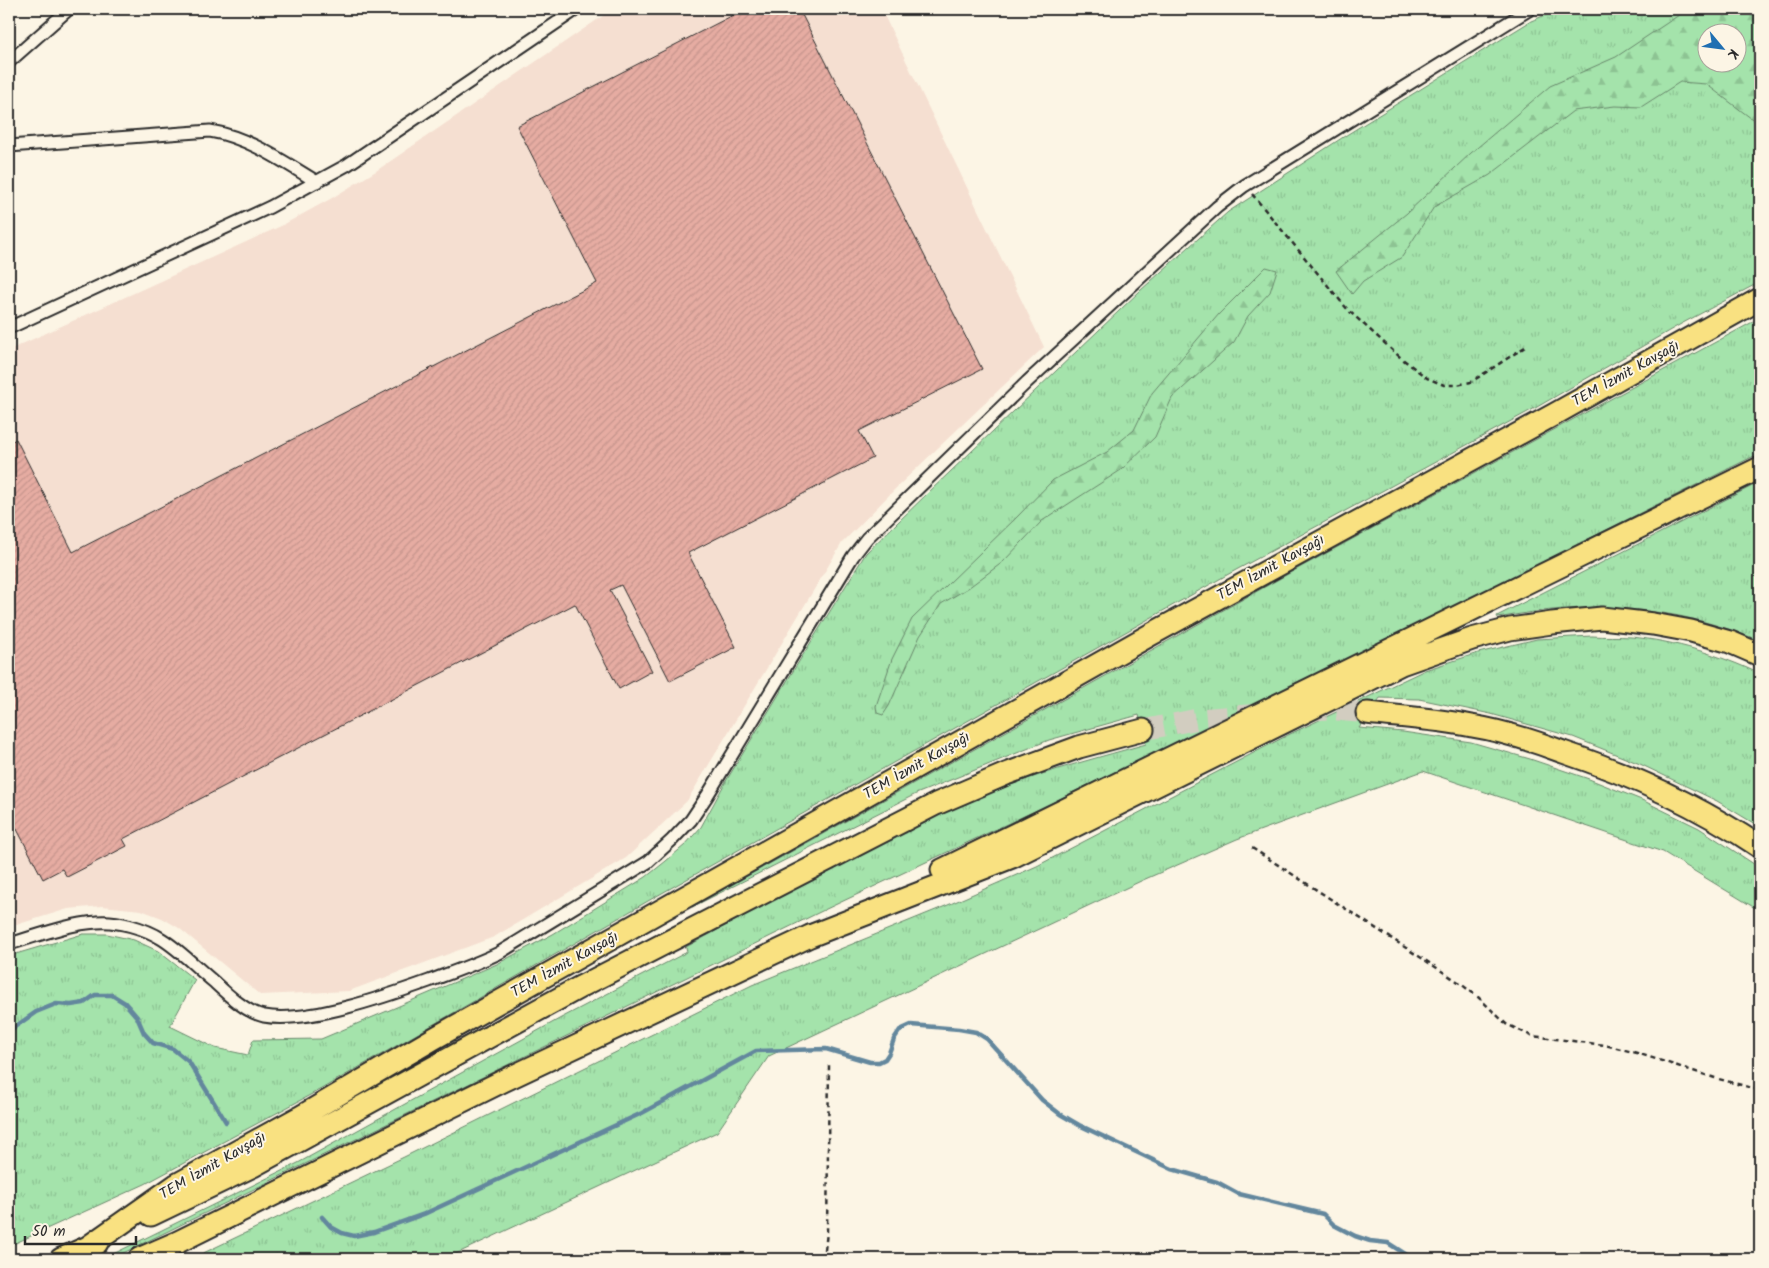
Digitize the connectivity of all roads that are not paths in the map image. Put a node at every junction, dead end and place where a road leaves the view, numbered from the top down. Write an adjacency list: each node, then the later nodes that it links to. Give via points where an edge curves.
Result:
1 (70, 9): 4 (street)
2 (577, 9): 6 (street, via 347,166)
3 (1530, 9): 15 (street, via 1244,186 1027,382 852,556 701,804 672,840 640,867 480,963 399,991 315,1014 262,1016 241,1006 180,952 142,929 97,922)
4 (9, 62)
5 (9, 146): 6 (street, via 210,131 226,134 276,156)
6 (317, 182): 8 (street)
7 (1760, 299): 16 (highway, TEM İzmit Kavşağı, via 1158,630 300,1117 176,1184)
8 (9, 328)
9 (1760, 468): 14 (highway)
10 (1760, 655): 14 (highway, via 1691,631 1602,618 1510,629 1472,639 1401,664 1012,856)
11 (1367, 713): 13 (highway, via 1472,726 1529,740 1600,764 1703,811)
12 (1143, 730): 16 (highway, via 1079,746 936,804 582,986 253,1166)
13 (1760, 847)
14 (810, 936): 18 (highway, via 503,1081)
15 (9, 944)
16 (85, 1249): 17 (highway)
17 (61, 1259)
18 (139, 1259)

